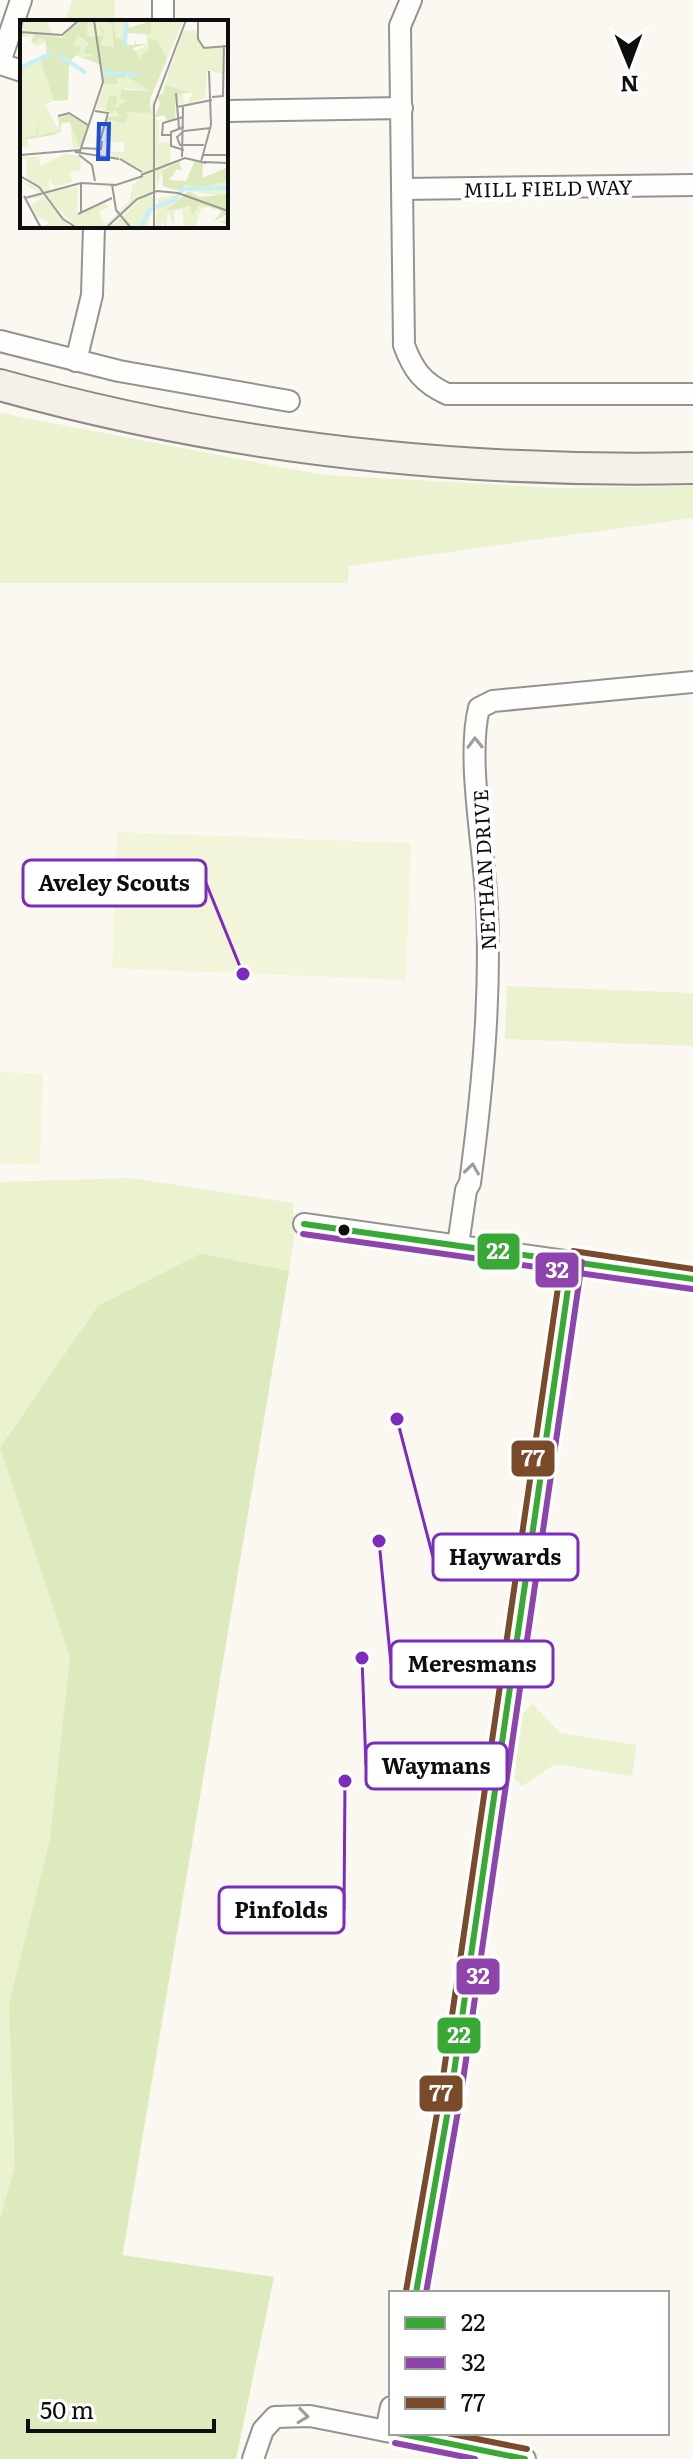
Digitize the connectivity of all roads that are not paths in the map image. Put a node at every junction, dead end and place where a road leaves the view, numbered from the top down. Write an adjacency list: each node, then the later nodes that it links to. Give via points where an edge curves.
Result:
1 (21, 0): 3 (street)
2 (411, 0): 5 (street, via 400,26)
3 (0, 63): 4 (street)
4 (20, 70)
5 (402, 108): 6 (street); 8 (street)
6 (228, 111)
7 (693, 185): 8 (street, MILL FIELD WAY)
8 (403, 189): 13 (street, via 404,345 411,367 428,385 447,394)
9 (94, 228): 11 (street, via 92,295)
10 (0, 341): 11 (street)
11 (76, 361): 14 (street)
12 (0, 385): 15 (main road, via 68,404 238,437 402,459 595,470)
13 (693, 394)
14 (289, 401)
15 (693, 468)
16 (693, 682): 18 (street, NETHAN DRIVE, one-way to 16, via 486,1041 487,909 474,744 479,708 493,701)
17 (304, 1224): 18 (street)
18 (458, 1245): 19 (street)
19 (572, 1261): 20 (street); 21 (street, via 451,2093)
20 (693, 1279)
21 (416, 2291)
22 (389, 2432): 25 (street, one-way to 22, via 263,2430 275,2417 310,2416)
23 (403, 2435): 24 (street)
24 (485, 2455): 26 (street)
25 (253, 2459)
26 (525, 2459)

